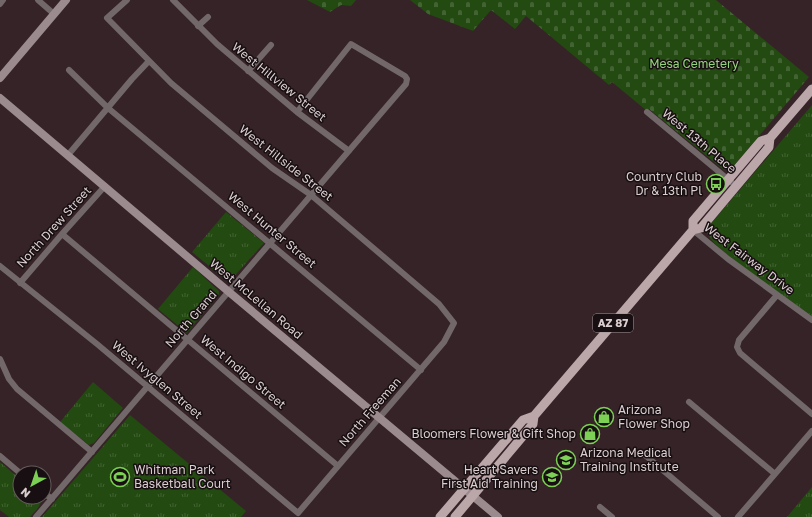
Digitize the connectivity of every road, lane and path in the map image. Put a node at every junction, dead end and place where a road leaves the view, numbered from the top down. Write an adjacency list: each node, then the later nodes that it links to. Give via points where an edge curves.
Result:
1 (3, 0): 6 (street)
2 (38, 0): 7 (street)
3 (66, 0): 7 (street)
4 (127, 0): 11 (street, West Hillside Street, via 108,18)
5 (173, 0): 9 (street, West Hillview Street)
6 (0, 4)
7 (54, 14): 14 (street)
8 (208, 17): 9 (street)
9 (198, 26): 13 (street, West Hillview Street)
10 (271, 45): 13 (street)
11 (150, 61): 17 (street); 26 (street, West Hillside Street, via 171,83 272,168)
12 (69, 70): 17 (street, West Hunter Street)
13 (248, 71): 18 (street, West Hillview Street)
14 (0, 78)
15 (812, 89): 20 (main road, AZ 87)
16 (0, 98): 22 (street, West McLellan Road)
17 (108, 108): 22 (street); 29 (street, West Hunter Street)
18 (297, 112): 21 (street, West Hillview Street); 21 (street, North Grand, via 351,44 405,76 406,84)
19 (647, 112): 23 (street, West 13th Place)
20 (770, 138): 23 (main road, AZ 87, via 761,141); 25 (main road, AZ 87, via 769,147)
21 (349, 151): 26 (street, North Grand)
22 (68, 155): 24 (street, West McLellan Road)
23 (728, 180): 25 (street, West 13th Place); 27 (main road, AZ 87, via 693,221)
24 (105, 186): 28 (street, North Drew Street); 32 (street, West McLellan Road)
25 (736, 186): 27 (main road, AZ 87, via 700,228)
26 (311, 195): 29 (street, North Grand); 35 (street, West Hillside Street, via 439,304)
27 (693, 230): 33 (street, West Fairway Drive); 42 (main road, AZ 87)
28 (62, 234): 31 (street, North Drew Street); 36 (street, West Indigo Street)
29 (270, 243): 32 (street, North Grand); 38 (street, West Hunter Street)
30 (0, 266): 31 (street, West Ivyglen Street)
31 (20, 283): 39 (street, West Ivyglen Street)
32 (229, 292): 36 (street, North Grand); 43 (street, West McLellan Road)
33 (777, 295): 34 (street, West Fairway Drive); 41 (street, via 739,340 737,347 740,353)
34 (812, 320)
35 (454, 323): 38 (street, North Freeman, via 444,342)
36 (188, 340): 39 (street, North Grand); 49 (street, West Indigo Street)
37 (0, 359): 45 (street, via 9,379 18,389)
38 (420, 370): 43 (street, North Freeman)
39 (148, 387): 45 (street, North Grand); 56 (street, West Ivyglen Street)
40 (689, 402): 50 (street)
41 (812, 414)
42 (534, 416): 51 (main road, AZ 87, via 523,420); 52 (main road, AZ 87, via 533,424)
43 (379, 418): 49 (street, North Freeman); 51 (street, West McLellan Road)
44 (812, 431): 50 (street)
45 (92, 452): 53 (street, North Grand)
46 (645, 455): 62 (street)
47 (0, 456): 48 (street)
48 (12, 466)
49 (338, 466): 56 (street, North Freeman)
50 (775, 474): 63 (street)
51 (464, 489): 52 (street, West McLellan Road); 58 (main road, AZ 87)
52 (472, 496): 59 (main road, AZ 87); 60 (street, West McLellan Road)
53 (52, 499)
54 (47, 505): 57 (street, North Grand)
55 (600, 507): 61 (street)
56 (298, 513)
57 (36, 517)
58 (440, 517)
59 (455, 517)
60 (498, 517)
61 (612, 517)
62 (718, 517)
63 (738, 517)

